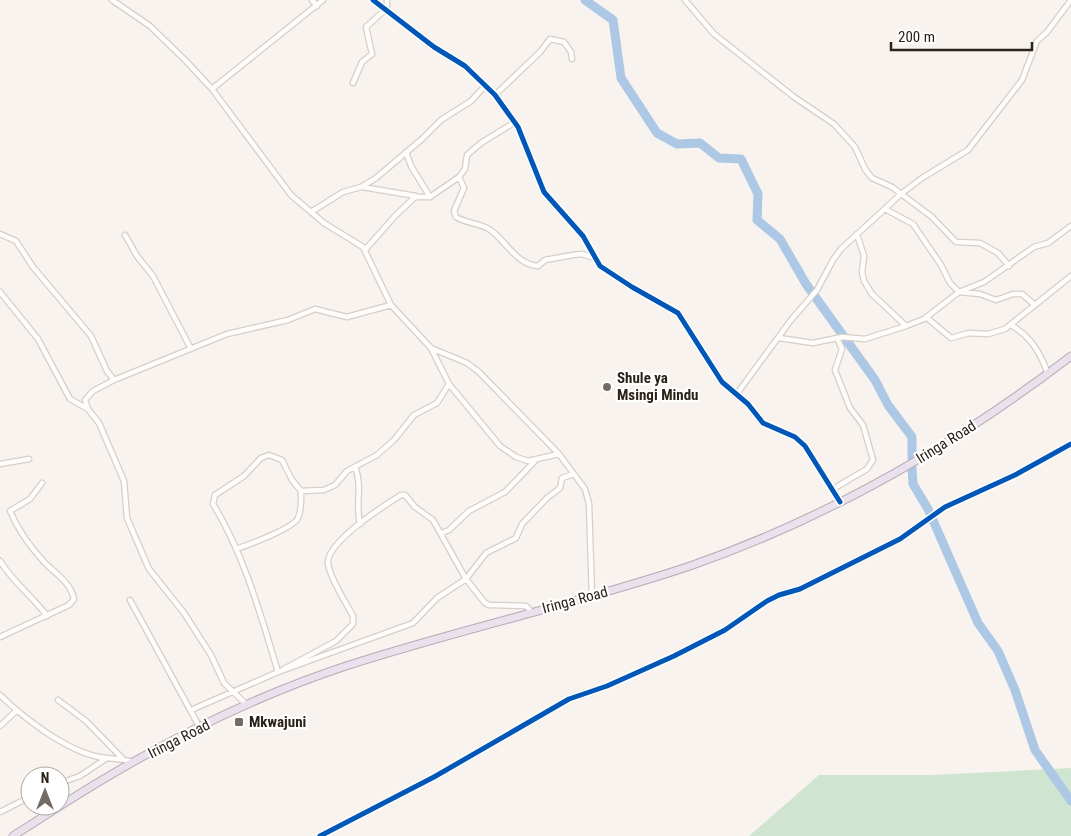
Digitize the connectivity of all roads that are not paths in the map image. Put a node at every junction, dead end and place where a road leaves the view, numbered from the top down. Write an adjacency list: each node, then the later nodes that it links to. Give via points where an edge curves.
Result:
1 (112, 0): 13 (street, via 150,26)
2 (312, 0): 8 (street)
3 (322, 0): 8 (street)
4 (372, 0): 9 (street)
5 (387, 0): 9 (street)
6 (685, 0): 19 (street, via 714,34 834,124 855,147 872,178)
7 (1071, 0): 19 (street, via 1037,41 1022,80 968,150)
8 (317, 6): 13 (street)
9 (386, 9): 11 (street, via 366,27 372,54 362,62); 12 (street, via 434,47 465,66)
10 (572, 58): 14 (street, via 564,42 550,39)
11 (354, 83)
12 (485, 86): 14 (street); 16 (street, via 471,100 435,124)
13 (212, 89): 23 (street, via 291,195)
14 (495, 96): 15 (street)
15 (515, 122): 17 (street, via 481,143 467,156 466,168); 29 (street, via 542,188 584,236)
16 (406, 152): 18 (street); 21 (street)
17 (459, 177): 21 (street); 29 (street, via 464,188 454,211 456,217 488,228 527,263 537,266 545,260 579,254)
18 (361, 187): 20 (street); 23 (street, via 343,192)
19 (901, 194): 22 (street); 30 (street, via 937,220 956,242 980,243 998,254)
20 (416, 196): 21 (street); 28 (street)
21 (430, 197)
22 (884, 209): 26 (street); 33 (street, via 913,224)
23 (310, 212): 28 (street)
24 (1071, 226): 30 (street, via 1056,239 1034,247)
25 (0, 234): 45 (street, via 16,241 33,267 91,336)
26 (857, 234): 38 (street, via 864,256 864,281 872,294); 39 (street, via 836,255 817,290)
27 (125, 235): 42 (street, via 153,276)
28 (365, 250): 35 (street)
29 (595, 258): 47 (street, via 600,266 678,313 717,376)
30 (1009, 266): 33 (street, via 984,282)
31 (1071, 276): 34 (street)
32 (0, 292): 48 (street, via 38,339 70,399)
33 (959, 292): 34 (street, via 996,300 1022,294); 36 (street)
34 (1035, 304): 37 (street)
35 (391, 305): 41 (street); 42 (street, via 347,317 314,309 282,322 227,334)
36 (926, 317): 37 (street, via 951,338 969,333 994,333); 38 (street)
37 (1011, 325): 44 (street, via 1031,340)
38 (906, 326): 40 (street, via 865,339)
39 (779, 338): 40 (street, via 813,342); 47 (street)
40 (837, 338): 57 (street, via 842,349 835,370 850,408 863,425 873,460 867,469)
41 (431, 348): 46 (street); 50 (street, via 473,368)
42 (191, 349): 45 (street)
43 (1071, 356): 44 (highway, Iringa Road)
44 (1048, 374): 59 (highway, Iringa Road, via 928,454)
45 (114, 380): 48 (street, via 88,395 85,400)
46 (449, 384): 52 (street, via 500,446 516,457); 54 (street, via 436,403 414,415 386,447)
47 (736, 395): 57 (street, via 763,423 800,442 813,456)
48 (88, 409): 71 (street, via 99,423 124,481 127,518 149,569 184,613 212,655 220,677)
49 (1071, 444): 88 (street, via 1015,475 945,507 900,539 800,589 779,595 725,630 683,652 608,686 569,699 434,777)
50 (560, 454): 52 (street); 55 (street)
51 (29, 459): 53 (street)
52 (535, 461): 61 (street, via 505,492 469,511)
53 (0, 464)
54 (355, 466): 58 (street, via 330,488); 60 (street, via 360,482 356,505)
55 (574, 474): 64 (street, via 562,478 560,488 522,524 516,538 486,553); 65 (street, via 585,489 589,504)
56 (42, 483): 68 (street, via 30,499 10,512 36,552 74,596 69,605)
57 (833, 489): 59 (street)
58 (301, 491): 62 (street, via 298,520); 62 (street, via 282,460 268,455 215,495 213,504)
59 (840, 502): 65 (highway, Iringa Road, via 722,554)
60 (360, 524): 61 (street, via 403,494 433,520); 70 (street, via 338,542 328,564 353,616 353,624 336,641)
61 (442, 533): 64 (street)
62 (236, 550): 70 (street)
63 (0, 561): 68 (street, via 13,581 33,598)
64 (466, 579): 67 (street, via 487,605 526,606); 70 (street, via 437,598 418,620 406,626)
65 (592, 597): 67 (highway, Iringa Road)
66 (130, 600): 75 (street)
67 (532, 612): 74 (highway, Iringa Road, via 344,667)
68 (47, 616): 69 (street)
69 (0, 637)
70 (280, 671): 71 (street)
71 (234, 692): 74 (street); 75 (street)
72 (0, 695): 76 (street)
73 (58, 700): 80 (street, via 86,722)
74 (247, 705): 78 (highway, Iringa Road)
75 (191, 710): 78 (street)
76 (16, 711): 77 (street); 79 (street, via 76,748)
77 (0, 726)
78 (200, 728): 81 (highway, Iringa Road)
79 (107, 758): 80 (street); 82 (street)
80 (123, 759): 81 (street)
81 (133, 762): 83 (highway, Iringa Road)
82 (70, 780)
83 (70, 800)
84 (20, 802): 85 (street)
85 (0, 812)
86 (44, 816): 87 (highway, Iringa Road)
87 (13, 836)
88 (320, 836)

